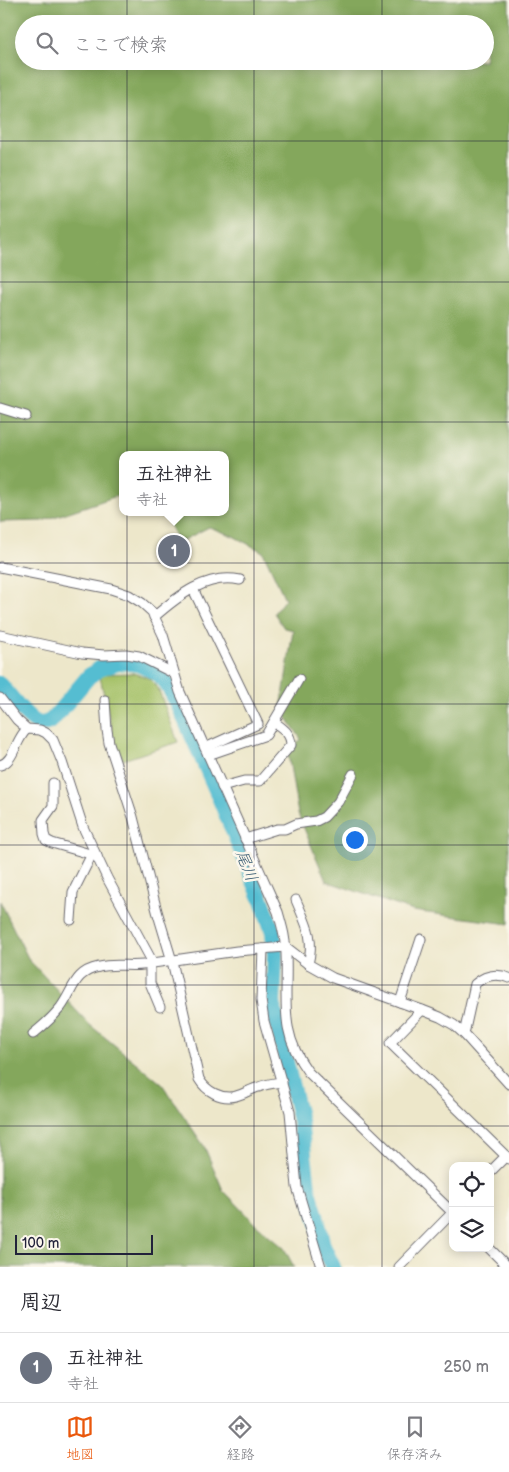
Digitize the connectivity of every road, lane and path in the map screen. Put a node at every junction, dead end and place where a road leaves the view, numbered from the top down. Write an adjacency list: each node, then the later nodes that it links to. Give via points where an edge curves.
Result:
1 (0, 408): 2 (street)
2 (26, 416)
3 (0, 568): 6 (street, via 111,589 142,603)
4 (240, 580): 5 (street, via 219,578)
5 (193, 588): 6 (street); 14 (street, via 258,724)
6 (154, 617): 8 (street)
7 (0, 636): 8 (street, via 82,653 139,656)
8 (173, 673): 14 (street)
9 (299, 679): 12 (street)
10 (0, 698): 13 (street)
11 (105, 700): 26 (street, via 109,743 133,817)
12 (274, 722): 14 (street, via 266,735); 18 (street, via 287,732 291,745 260,781 244,781)
13 (27, 729): 15 (street, via 21,734 9,760); 20 (street, via 40,730 53,740)
14 (207, 752): 18 (street)
15 (0, 765)
16 (353, 774): 19 (street, via 338,802 324,817)
17 (53, 783): 20 (street, via 53,806 43,820 46,840)
18 (222, 788): 19 (street)
19 (245, 839): 24 (street, via 278,912)
20 (94, 855): 22 (street, via 73,892); 27 (street)
21 (296, 900): 28 (street, via 311,938)
22 (71, 920)
23 (421, 939): 30 (street)
24 (283, 947): 25 (street); 28 (street); 39 (street, via 287,1026 300,1061)
25 (264, 949): 26 (street); 35 (street, via 262,1010)
26 (172, 961): 27 (street); 35 (street, via 198,1079 202,1084 212,1093 233,1097)
27 (152, 964): 31 (street, via 150,983); 33 (street, via 99,967 80,975 62,1006)
28 (308, 964): 30 (street, via 333,978)
29 (509, 978): 34 (street, via 490,976 475,984)
30 (400, 1002): 32 (street)
31 (160, 1008)
32 (422, 1010): 34 (street, via 440,1017); 37 (street, via 390,1043)
33 (33, 1034)
34 (464, 1034): 36 (street)
35 (282, 1082): 42 (street, via 290,1112 297,1187)
36 (509, 1084)
37 (508, 1157): 38 (street)
38 (494, 1169)
39 (449, 1208)
40 (449, 1216): 43 (street)
41 (493, 1252): 44 (street)
42 (321, 1267)
43 (399, 1267)
44 (508, 1267)

